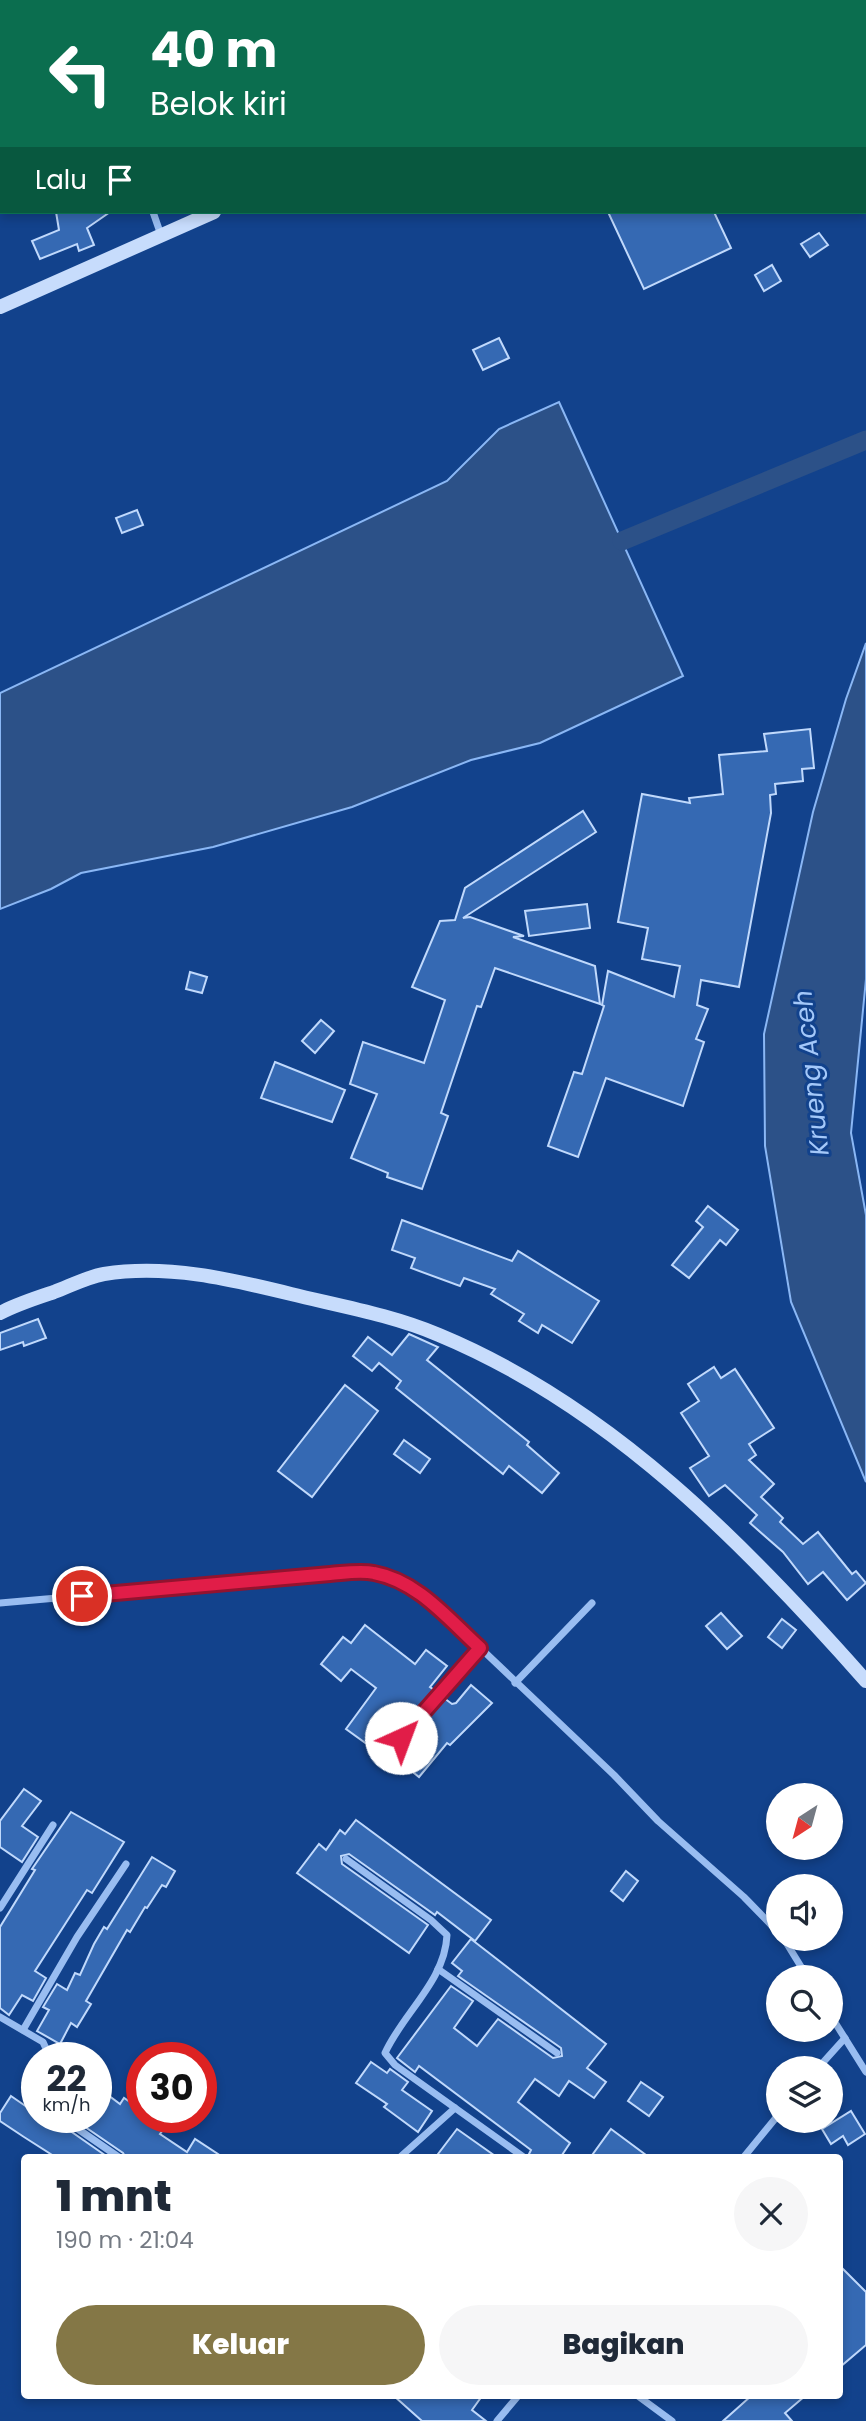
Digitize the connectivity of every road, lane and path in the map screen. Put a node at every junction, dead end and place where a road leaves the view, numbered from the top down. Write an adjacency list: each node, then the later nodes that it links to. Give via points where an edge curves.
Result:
1 (153, 214): 3 (street)
2 (209, 214): 3 (street)
3 (161, 235): 4 (street)
4 (0, 307)
5 (0, 1313): 9 (street, via 102,1274 160,1270 228,1278 437,1334 488,1357 555,1398 664,1476 814,1622)
6 (0, 1603): 8 (street, via 370,1572 405,1584 433,1603)
7 (592, 1603): 10 (street)
8 (480, 1648): 10 (street); 11 (street)
9 (866, 1681)
10 (515, 1684): 16 (street)
11 (386, 1755)
12 (53, 1825): 15 (street)
13 (346, 1859): 17 (street, via 447,1935)
14 (126, 1864): 19 (street)
15 (0, 1908)
16 (766, 1918)
17 (438, 1969): 23 (street); 26 (street, via 385,2053)
18 (0, 2017): 19 (street)
19 (23, 2030): 22 (street)
20 (843, 2035): 21 (street)
21 (845, 2038): 24 (street); 25 (street)
22 (43, 2042)
23 (557, 2053)
24 (829, 2056)
25 (866, 2072)
26 (455, 2108): 30 (street); 31 (street)
27 (766, 2130): 32 (street)
28 (84, 2133): 29 (street)
29 (114, 2154)
30 (403, 2154)
31 (519, 2154)
32 (746, 2154)
33 (515, 2399): 35 (street)
34 (642, 2399): 36 (street)
35 (497, 2421)
36 (672, 2421)

